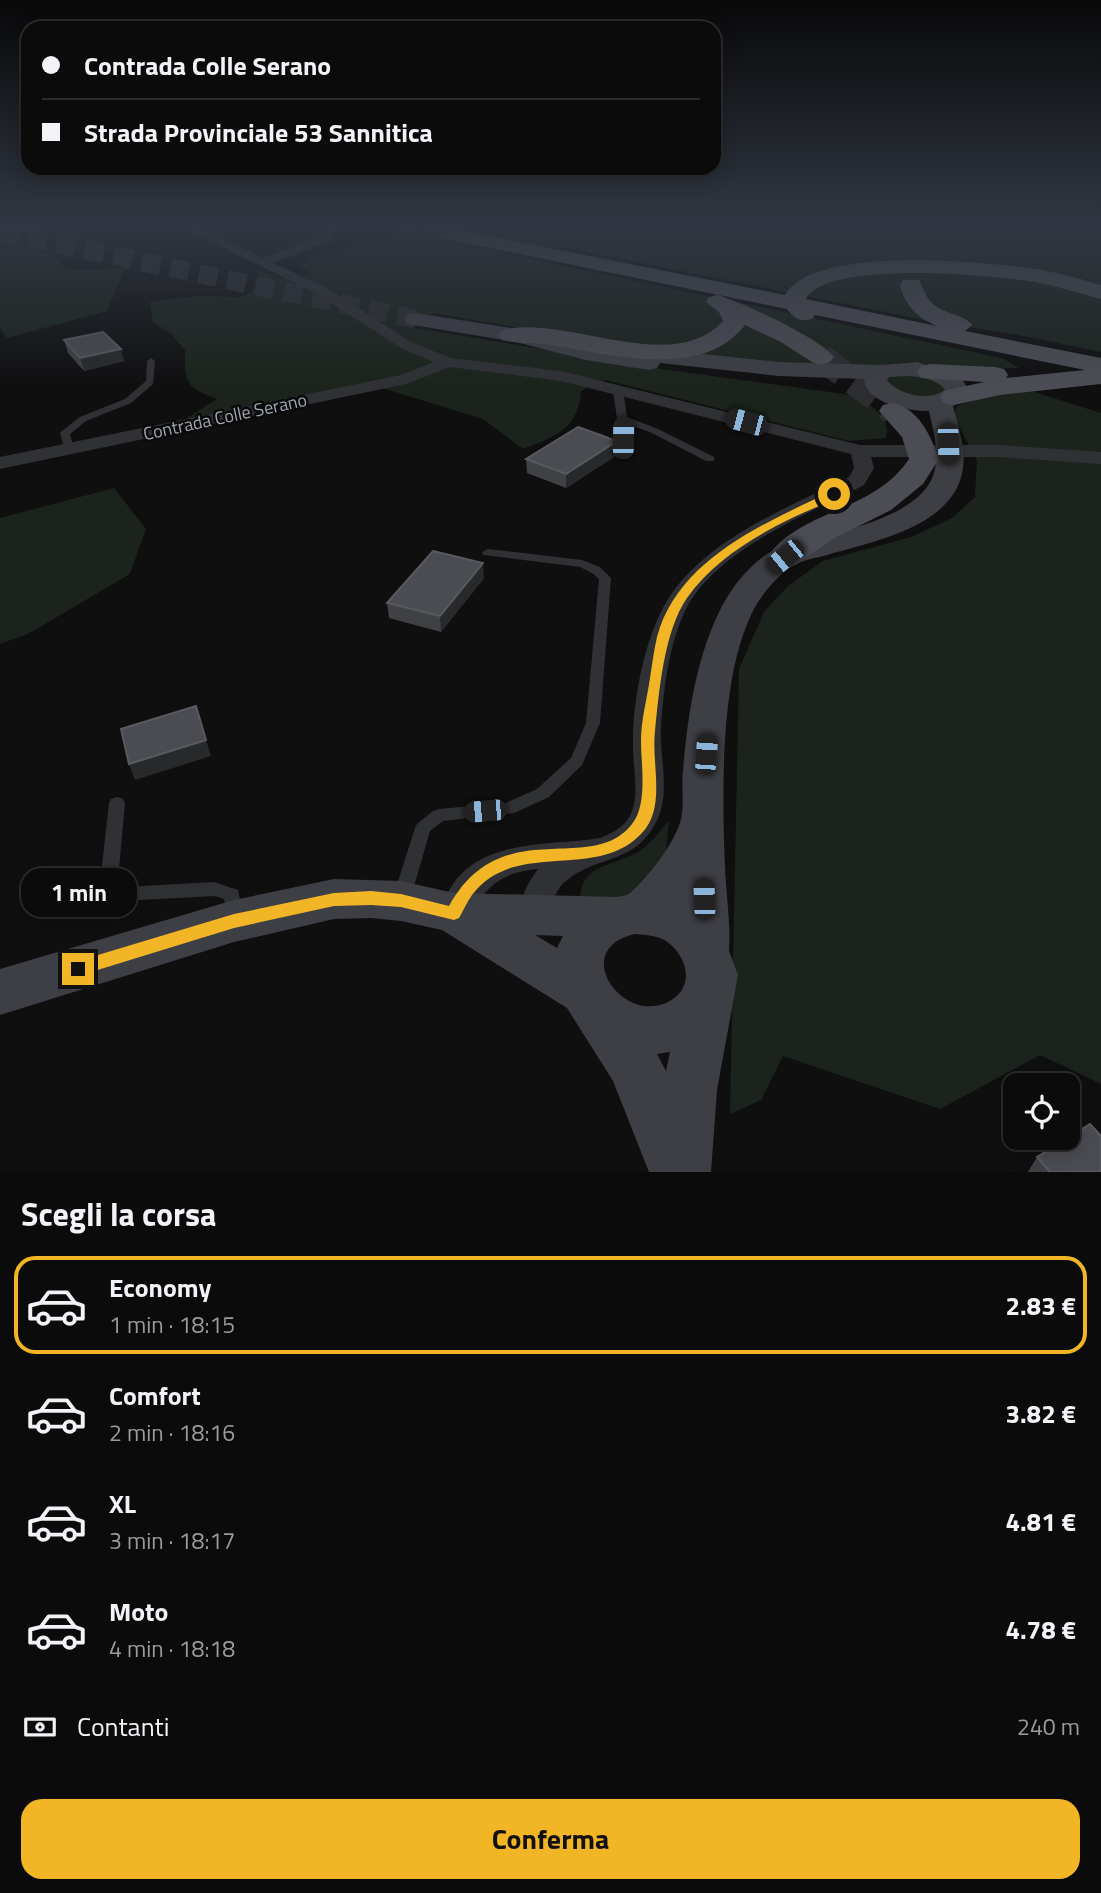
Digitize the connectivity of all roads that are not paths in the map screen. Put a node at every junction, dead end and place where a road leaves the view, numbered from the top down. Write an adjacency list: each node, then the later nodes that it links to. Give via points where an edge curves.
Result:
1 (296, 278): 15 (street, Contrada Colle Serano, via 406,345)
2 (642, 278): 10 (main road)
3 (666, 278): 16 (main road)
4 (678, 278): 9 (main road, via 816,299)
5 (829, 278): 16 (main road, via 802,288 793,302 799,312 876,339)
6 (929, 278): 16 (main road, via 901,289 921,309)
7 (1039, 278): 8 (main road)
8 (1101, 292)
9 (867, 299)
10 (729, 308): 12 (main road, via 735,322 730,332 685,350); 13 (main road)
11 (415, 319): 12 (main road)
12 (511, 335): 19 (main road, via 656,364)
13 (821, 357)
14 (150, 361): 24 (lane, via 150,382 128,401 83,419 65,433)
15 (448, 362): 18 (street, Contrada Colle Serano, via 561,376); 24 (street, Contrada Colle Serano, via 406,379)
16 (1095, 371): 17 (main road); 20 (main road)
17 (930, 372): 19 (main road, via 898,368); 20 (main road, via 956,386 958,392)
18 (618, 390): 21 (lane); 25 (street, Contrada Colle Serano)
19 (890, 394): 20 (main road, via 919,402); 23 (main road); 31 (main road, via 916,434 924,459 916,476 901,491 864,512 801,541)
20 (947, 399): 23 (main road)
21 (623, 419): 22 (lane); 28 (lane)
22 (623, 438)
23 (948, 444): 31 (main road, via 949,470 943,490 923,509 858,536)
24 (69, 449): 29 (street, Contrada Colle Serano)
25 (869, 451): 26 (street, Contrada Colle Serano); 34 (street, via 857,481 754,533 706,569 681,598 663,635 648,733 648,808 638,828 622,842)
26 (999, 451): 27 (street, Contrada Colle Serano)
27 (1101, 458)
28 (710, 459)
29 (0, 463)
30 (488, 553): 35 (lane, via 582,564 605,578 593,723 576,761 543,793 508,809 439,815 423,828)
31 (785, 557): 33 (main road, via 762,575 725,636 714,679)
32 (117, 803): 39 (lane, via 110,883 121,894 214,889 232,895)
33 (701, 823): 37 (main road, via 688,855); 40 (main road)
34 (587, 853): 36 (street, via 517,858 487,871 466,890); 38 (street, via 545,881 538,893)
35 (401, 901): 36 (main road); 39 (main road, via 334,899)
36 (454, 914): 38 (main road); 42 (main road)
37 (629, 915): 38 (main road); 40 (main road, via 668,917 690,931); 42 (main road, via 591,934 583,947 580,976)
38 (535, 917)
39 (234, 921): 41 (main road)
40 (706, 975): 42 (main road, via 688,1020 660,1030 629,1028); 43 (main road)
41 (0, 992)
42 (593, 1002): 43 (main road, via 640,1078)
43 (680, 1172)

